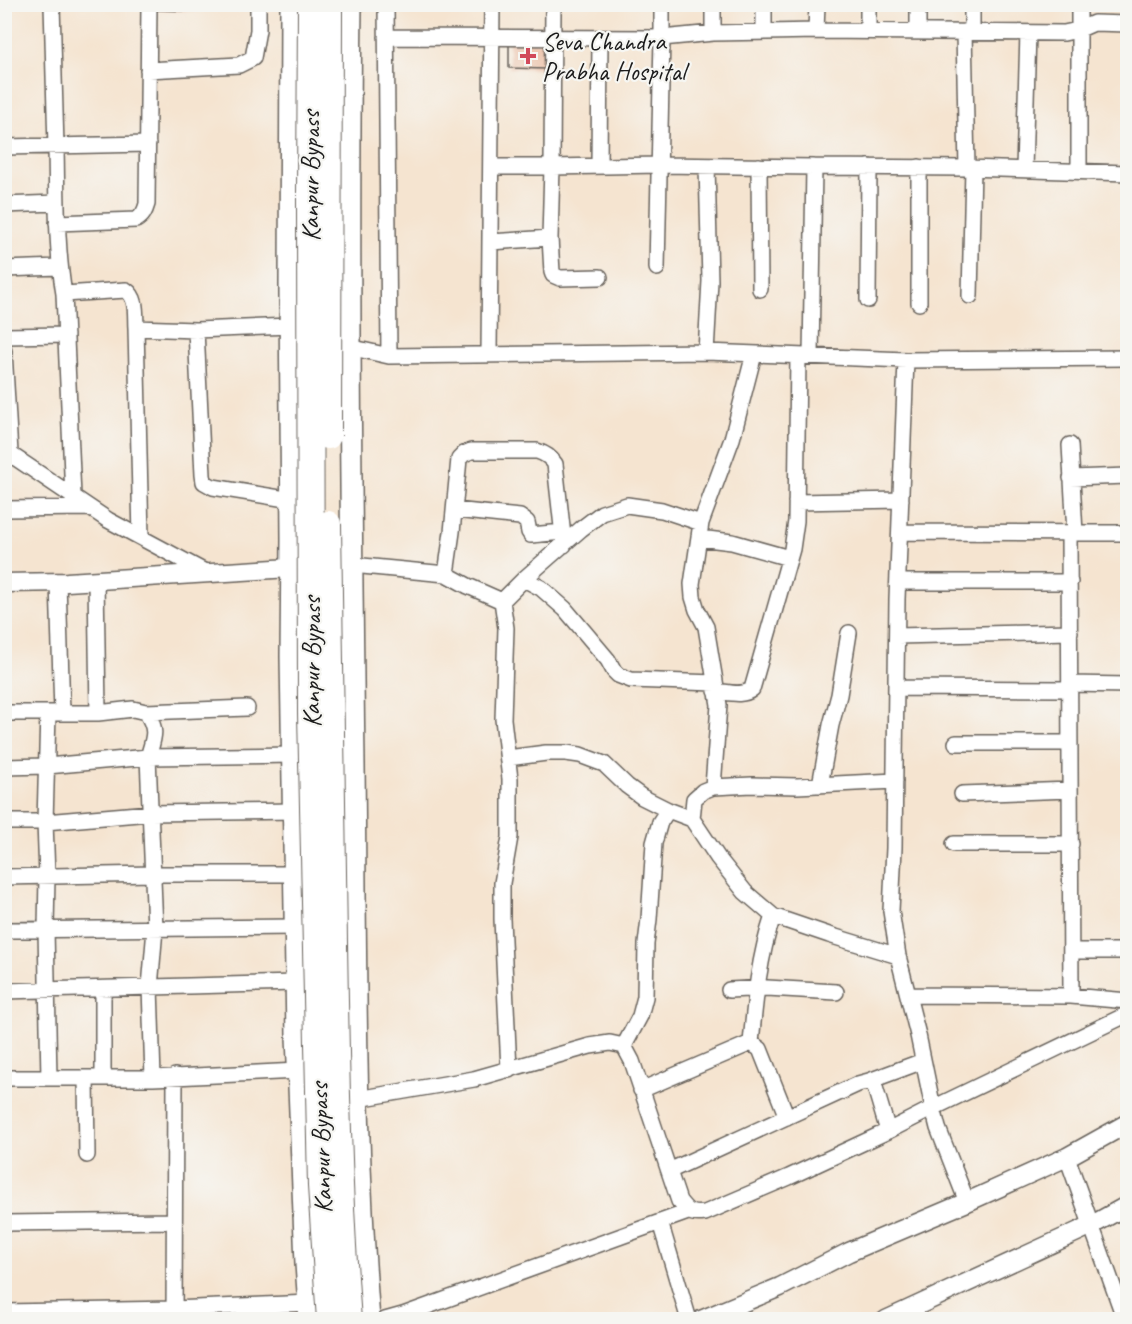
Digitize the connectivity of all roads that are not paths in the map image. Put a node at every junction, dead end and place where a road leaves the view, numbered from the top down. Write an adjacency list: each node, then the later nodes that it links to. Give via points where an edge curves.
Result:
1 (52, 4): 35 (street)
2 (148, 4): 33 (street)
3 (258, 4): 33 (street, via 253,58 239,65)
4 (291, 4): 64 (main road)
5 (311, 4): 196 (highway, Kanpur Bypass, bridge, via 311,724 321,1186)
6 (329, 4): 197 (highway, Kanpur Bypass, bridge, via 330,702 337,1116)
7 (351, 4): 69 (main road)
8 (386, 4): 30 (street)
9 (492, 4): 28 (street)
10 (553, 4): 29 (street)
11 (662, 4): 32 (street)
12 (713, 4): 26 (street)
13 (764, 4): 23 (street)
14 (817, 4): 21 (street)
15 (868, 4): 22 (street)
16 (918, 4): 24 (street)
17 (972, 4): 25 (street)
18 (1079, 4): 20 (street)
19 (1128, 24): 20 (street, via 1095,23)
20 (1078, 30): 27 (street); 48 (street)
21 (816, 31): 22 (street); 23 (street)
22 (868, 31): 24 (street)
23 (764, 32): 26 (street)
24 (918, 32): 25 (street)
25 (968, 32): 27 (street); 46 (street)
26 (713, 33): 32 (street)
27 (1028, 33): 47 (street)
28 (492, 37): 29 (street); 30 (street); 41 (street)
29 (553, 37): 31 (street); 42 (street)
30 (386, 38): 74 (street)
31 (600, 38): 32 (street); 38 (street)
32 (662, 38): 37 (street)
33 (148, 70): 34 (street)
34 (148, 144): 35 (street); 52 (street, via 147,204 141,217)
35 (56, 146): 36 (street); 50 (street)
36 (4, 147)
37 (660, 165): 38 (street); 39 (street); 56 (street)
38 (600, 166): 42 (street)
39 (707, 166): 40 (street); 71 (street, via 710,281)
40 (759, 166): 43 (street); 59 (street)
41 (491, 167): 42 (street); 54 (street)
42 (552, 167): 53 (street)
43 (813, 167): 44 (street); 75 (street)
44 (868, 167): 45 (street); 62 (street)
45 (918, 167): 46 (street); 63 (street)
46 (970, 168): 47 (street); 61 (street)
47 (1024, 170): 48 (street)
48 (1079, 171): 49 (street)
49 (1128, 172)
50 (56, 203): 51 (street); 52 (street)
51 (4, 205)
52 (57, 223): 55 (street)
53 (550, 238): 54 (street); 58 (street, via 554,275)
54 (490, 242): 72 (street)
55 (59, 267): 57 (street); 60 (street)
56 (657, 268)
57 (4, 269)
58 (600, 277)
59 (760, 289)
60 (64, 294): 65 (street, via 126,290 135,300); 67 (street)
61 (970, 296)
62 (868, 300)
63 (919, 303)
64 (290, 326): 66 (street); 83 (main road)
65 (136, 328): 66 (street); 93 (street)
66 (196, 330): 83 (street, via 204,482 213,487)
67 (66, 335): 68 (street); 82 (street)
68 (4, 336)
69 (349, 347): 74 (street); 97 (main road)
70 (4, 351): 79 (street)
71 (706, 352): 72 (street); 73 (street)
72 (489, 354): 74 (street)
73 (754, 354): 75 (street); 89 (street, via 732,440)
74 (389, 356)
75 (805, 356): 77 (street); 85 (street)
76 (1128, 358): 77 (street)
77 (906, 360): 84 (street)
78 (1070, 445): 81 (street)
79 (10, 457): 82 (street)
80 (1128, 476): 81 (street)
81 (1071, 478): 91 (street)
82 (73, 496): 86 (street)
83 (291, 500): 98 (main road)
84 (901, 500): 85 (street); 90 (street)
85 (796, 502): 96 (street)
86 (90, 508): 87 (street); 93 (street)
87 (4, 509)
88 (455, 510): 95 (street, via 520,517 527,522 531,535); 95 (street, via 459,459 464,454 537,451 555,464); 100 (street)
89 (701, 523): 94 (street); 95 (street, via 662,510 627,505 602,513)
90 (900, 532): 91 (street); 104 (street)
91 (1072, 533): 92 (street); 105 (street)
92 (1128, 533)
93 (141, 537): 99 (street)
94 (699, 538): 96 (street, via 732,542); 112 (street, via 693,597 706,627)
95 (563, 539): 101 (street)
96 (789, 558): 112 (street, via 752,689 744,694)
97 (352, 565): 98 (street); 100 (street); 177 (main road)
98 (291, 567): 99 (street); 122 (main road)
99 (207, 573): 102 (street)
100 (446, 574): 107 (street)
101 (524, 579): 107 (street); 112 (street, via 565,609 618,675 631,680)
102 (96, 580): 103 (street); 119 (street)
103 (58, 582): 106 (street); 118 (street)
104 (898, 582): 105 (street); 110 (street)
105 (1070, 582): 108 (street)
106 (4, 583)
107 (502, 601): 124 (street, via 506,628 503,719)
108 (1070, 632): 110 (street); 113 (street)
109 (849, 633): 128 (street)
110 (897, 636): 114 (street)
111 (1128, 685): 113 (street)
112 (716, 687): 129 (street, via 719,705)
113 (1070, 687): 114 (street); 121 (street)
114 (896, 688): 127 (street)
115 (247, 708): 116 (street)
116 (146, 712): 119 (street, via 133,709); 123 (street, via 155,734)
117 (4, 713): 118 (street)
118 (55, 713): 119 (street); 125 (street)
119 (98, 713)
120 (956, 743): 121 (street)
121 (1070, 743): 130 (street)
122 (293, 755): 123 (street); 133 (main road)
123 (148, 757): 125 (street); 134 (street)
124 (508, 758): 132 (street, via 546,753 580,755 604,764 642,797); 167 (street, via 510,837 502,884 502,919)
125 (47, 766): 126 (street); 137 (street)
126 (4, 767)
127 (895, 781): 128 (street); 151 (street, via 891,911)
128 (820, 785): 129 (street)
129 (713, 787): 135 (street, via 694,798)
130 (1070, 790): 131 (street); 139 (street)
131 (962, 794)
132 (668, 810): 135 (street); 165 (street, via 654,843 645,997)
133 (294, 811): 134 (street); 141 (main road)
134 (150, 813): 137 (street); 140 (street)
135 (692, 819): 144 (street, via 745,892)
136 (4, 822): 137 (street)
137 (45, 822): 142 (street)
138 (954, 844): 139 (street)
139 (1071, 844): 149 (street)
140 (153, 874): 141 (street); 142 (street); 147 (street)
141 (294, 874): 145 (main road)
142 (47, 876): 143 (street); 146 (street)
143 (4, 877)
144 (773, 916): 151 (street); 154 (street)
145 (296, 927): 147 (street); 152 (main road)
146 (46, 929): 147 (street); 148 (street); 156 (street)
147 (155, 929): 153 (street)
148 (4, 930)
149 (1071, 951): 150 (street); 161 (street)
150 (1128, 951)
151 (898, 956): 160 (street)
152 (296, 983): 153 (street); 168 (main road)
153 (150, 987): 155 (street); 174 (street)
154 (756, 988): 157 (street); 159 (street); 164 (street)
155 (103, 989): 156 (street); 173 (street)
156 (48, 990): 158 (street); 171 (street)
157 (729, 990)
158 (4, 991)
159 (836, 992)
160 (908, 995): 161 (street); 166 (street)
161 (1071, 996): 162 (street)
162 (1128, 1001)
163 (1128, 1014): 178 (street)
164 (751, 1043): 176 (street); 179 (street, via 760,1049)
165 (624, 1046): 167 (street, via 591,1046); 176 (street)
166 (923, 1061): 175 (street); 178 (street)
167 (509, 1070): 177 (street)
168 (298, 1071): 169 (street); 193 (main road)
169 (175, 1076): 174 (street); 188 (street)
170 (4, 1078): 171 (street)
171 (49, 1078): 172 (street)
172 (86, 1078): 173 (street); 182 (street)
173 (104, 1078): 174 (street)
174 (153, 1078)
175 (869, 1081): 179 (street); 181 (street, via 874,1084)
176 (641, 1090): 184 (street)
177 (358, 1099): 198 (main road)
178 (933, 1108): 181 (street); 185 (street)
179 (787, 1117): 184 (street)
180 (1128, 1123): 183 (street)
181 (888, 1131): 187 (street, via 705,1214)
182 (87, 1155)
183 (1067, 1157): 185 (street); 191 (street)
184 (669, 1171): 187 (street, via 679,1201)
185 (967, 1202): 201 (street)
186 (1128, 1205): 191 (street)
187 (688, 1212): 189 (street)
188 (173, 1221): 190 (street); 194 (street)
189 (660, 1222): 195 (street); 200 (street)
190 (4, 1223)
191 (1092, 1225): 202 (street); 203 (street)
192 (4, 1312): 194 (street)
193 (310, 1312): 194 (street)
194 (174, 1314)
195 (403, 1317): 199 (street)
196 (330, 1320)
197 (348, 1320)
198 (369, 1320)
199 (385, 1320)
200 (689, 1320)
201 (700, 1320)
202 (886, 1320)
203 (1125, 1320)

